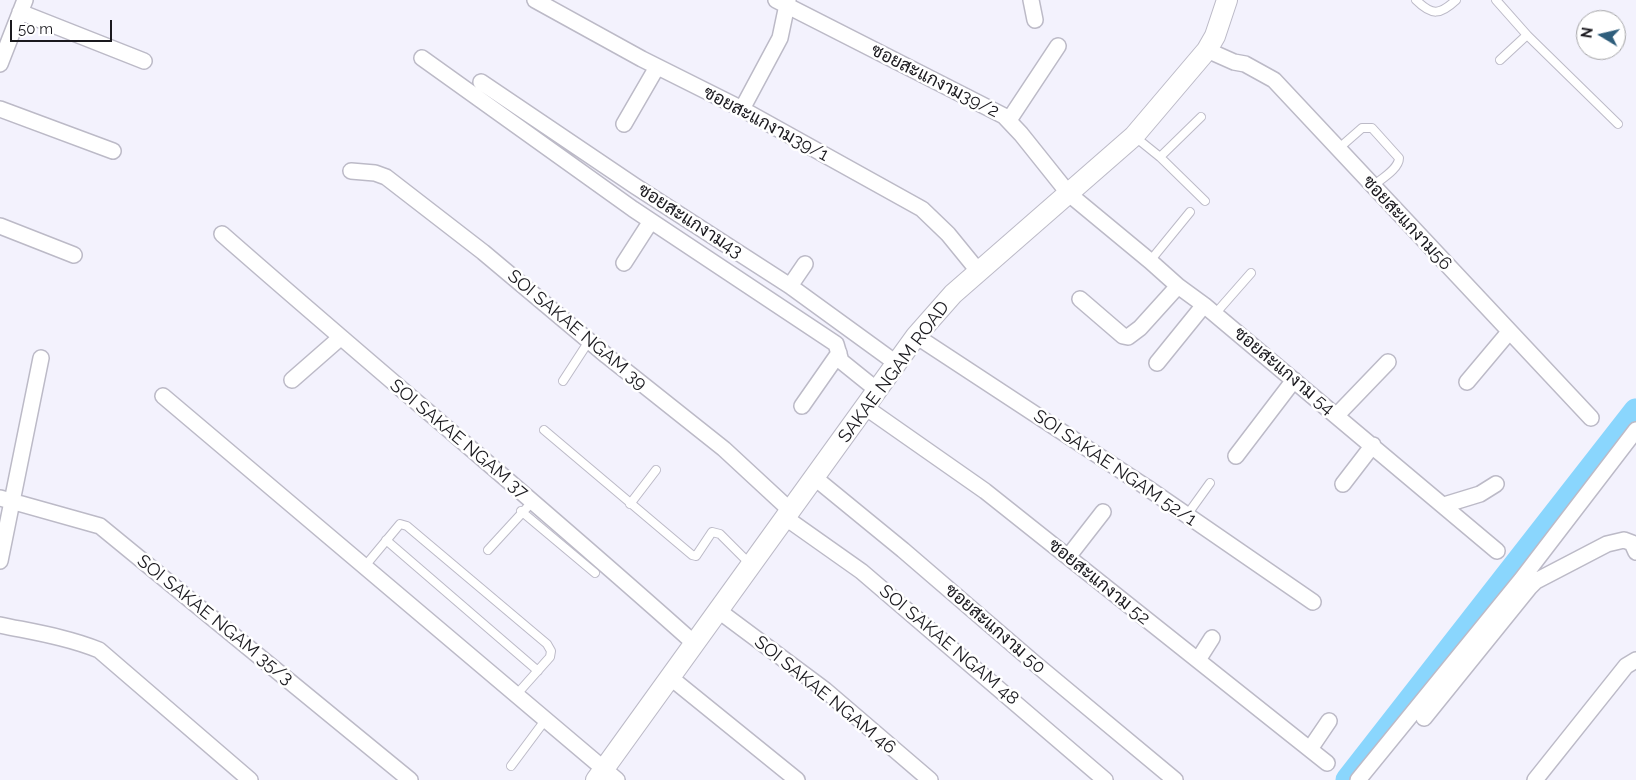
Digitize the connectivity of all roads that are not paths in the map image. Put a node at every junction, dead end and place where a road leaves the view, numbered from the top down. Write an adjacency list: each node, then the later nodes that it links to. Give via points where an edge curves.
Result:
1 (535, 0): 17 (street, ซอยสะแกงาม39/1)
2 (1031, 0): 9 (street)
3 (1227, 0): 12 (street, SAKAE NGAM ROAD)
4 (1416, 0): 5 (lane, via 1424,8 1439,12)
5 (1456, 0)
6 (1496, 0): 10 (lane)
7 (783, 2): 20 (street, via 780,38); 22 (street, ซอยสะแกงาม39/2)
8 (22, 6): 15 (street); 16 (street)
9 (1035, 20)
10 (1527, 34): 14 (lane); 24 (lane)
11 (1058, 46): 22 (street)
12 (1208, 50): 25 (street, SAKAE NGAM ROAD); 26 (street, ซอยสะแกงาม56, via 1245,64 1274,80)
13 (422, 58): 34 (street)
14 (1500, 60)
15 (144, 61)
16 (0, 64)
17 (657, 67): 20 (street, ซอยสะแกงาม39/1); 23 (street)
18 (481, 82): 43 (street, ซอยสะแกงาม43)
19 (0, 109): 27 (street)
20 (742, 109): 41 (street, ซอยสะแกงาม39/1, via 922,209 948,234)
21 (1201, 117): 28 (lane)
22 (1009, 120): 31 (street, ซอยสะแกงาม39/2)
23 (624, 124)
24 (1618, 124)
25 (1134, 136): 28 (lane); 31 (street, SAKAE NGAM ROAD)
26 (1338, 149): 30 (street, ซอยสะแกงาม56); 30 (lane, via 1362,128 1372,128 1399,158 1395,168)
27 (113, 151)
28 (1160, 157): 32 (lane)
29 (351, 171): 50 (street, SOI SAKAE NGAM 39, via 386,177 483,252)
30 (1373, 186): 47 (street, ซอยสะแกงาม56)
31 (1068, 194): 38 (street, ซอยสะแกงาม 54); 41 (street, SAKAE NGAM ROAD)
32 (1205, 201)
33 (1190, 212): 38 (lane)
34 (651, 221): 39 (street); 51 (street, via 836,344)
35 (0, 226): 37 (street)
36 (222, 234): 49 (street, SOI SAKAE NGAM 37)
37 (74, 255)
38 (1150, 261): 44 (street, ซอยสะแกงาม 54)
39 (624, 262)
40 (805, 264): 43 (street)
41 (979, 272): 48 (street, SAKAE NGAM ROAD, via 953,294)
42 (1251, 272): 46 (lane)
43 (790, 286): 54 (street, ซอยสะแกงาม43)
44 (1178, 286): 45 (street, via 1128,337 1122,336); 46 (street, ซอยสะแกงาม 54)
45 (1080, 300)
46 (1210, 310): 55 (street); 57 (street, ซอยสะแกงาม 54)
47 (1509, 332): 59 (street); 65 (street, ซอยสะแกงาม56)
48 (916, 336): 54 (street, SAKAE NGAM ROAD); 82 (street, SOI SAKAE NGAM 52/1)
49 (340, 338): 56 (street); 76 (street, SOI SAKAE NGAM 37)
50 (589, 341): 58 (lane); 81 (street, SOI SAKAE NGAM 39, via 724,449)
51 (839, 353): 60 (street, via 841,361); 62 (street)
52 (41, 358): 75 (street)
53 (1388, 362): 64 (street)
54 (896, 363): 60 (street, SAKAE NGAM ROAD)
55 (1158, 363)
56 (292, 380)
57 (1294, 380): 64 (street, ซอยสะแกงาม 54); 69 (street)
58 (563, 381)
59 (1467, 382)
60 (877, 390): 63 (street, SAKAE NGAM ROAD)
61 (163, 396): 89 (street)
62 (802, 406)
63 (865, 407): 71 (street, SAKAE NGAM ROAD); 87 (street, ซอยสะแกงาม 52, via 985,491)
64 (1337, 415): 68 (street, ซอยสะแกงาม 54)
65 (1591, 418)
66 (544, 430): 77 (lane)
67 (1636, 430): 115 (street, via 1521,580)
68 (1372, 445): 73 (street); 78 (street, ซอยสะแกงาม 54)
69 (1236, 456)
70 (656, 470): 77 (lane)
71 (815, 478): 81 (street, SAKAE NGAM ROAD); 114 (street, ซอยสะแกงาม 50)
72 (1210, 483): 82 (lane)
73 (1343, 484)
74 (1496, 484): 78 (street, via 1480,494)
75 (6, 499): 88 (street); 110 (street, SOI SAKAE NGAM 35/3, via 100,526)
76 (533, 501): 79 (lane); 96 (street, SOI SAKAE NGAM 37)
77 (630, 504): 90 (lane, via 692,555 696,556 712,532 720,534)
78 (1444, 505): 85 (street, ซอยสะแกงาม 54)
79 (521, 512): 84 (lane); 91 (lane)
80 (1103, 512): 87 (street)
81 (788, 515): 90 (street, SAKAE NGAM ROAD); 113 (street, SOI SAKAE NGAM 48, via 861,571)
82 (1187, 515): 92 (street, SOI SAKAE NGAM 52/1)
83 (386, 540): 89 (lane); 99 (lane); 99 (lane, via 400,524 407,526 547,644 550,657)
84 (488, 550)
85 (1497, 551)
86 (1636, 552): 102 (street, via 1632,543 1624,540 1607,544 1536,581)
87 (1068, 557): 97 (street, ซอยสะแกงาม 52)
88 (0, 561)
89 (364, 566): 101 (street)
90 (752, 566): 93 (street, SAKAE NGAM ROAD)
91 (595, 573)
92 (1313, 602)
93 (719, 611): 96 (street, SAKAE NGAM ROAD); 112 (street, SOI SAKAE NGAM 46, via 825,690)
94 (0, 625): 109 (street, via 86,644 99,650)
95 (1212, 638): 97 (street)
96 (695, 644): 100 (street, SAKAE NGAM ROAD)
97 (1198, 660): 105 (street, ซอยสะแกงาม 52)
98 (1636, 660): 116 (street, via 1626,666)
99 (538, 671): 101 (lane)
100 (671, 678): 108 (street, SAKAE NGAM ROAD); 111 (street)
101 (517, 694): 103 (street)
102 (1424, 718)
103 (546, 720): 107 (lane); 108 (street)
104 (1329, 721): 105 (street)
105 (1310, 749): 106 (street, ซอยสะแกงาม 52)
106 (1327, 763)
107 (511, 766)
108 (606, 777)
109 (250, 780)
110 (410, 780)
111 (797, 780)
112 (930, 780)
113 (1105, 780)
114 (1175, 780)
115 (1358, 780)
116 (1535, 780)

